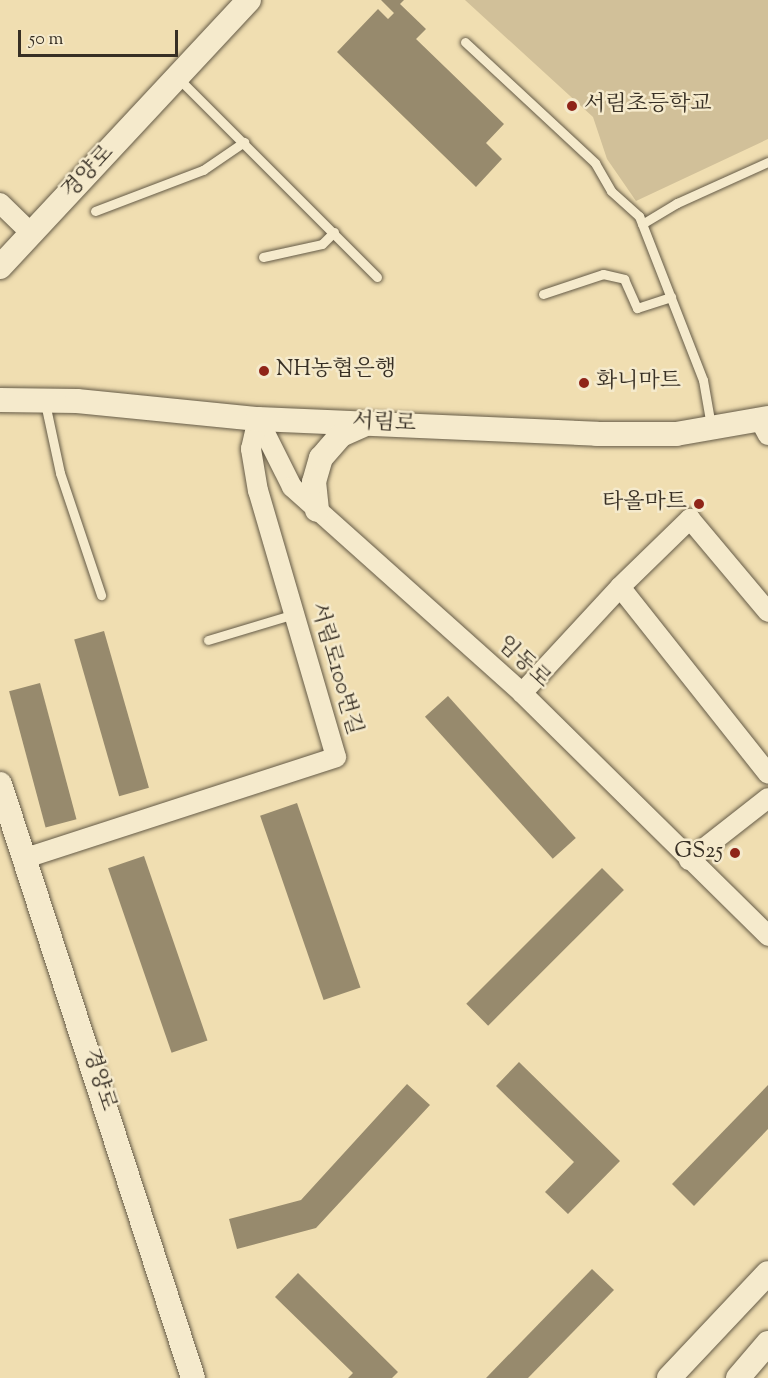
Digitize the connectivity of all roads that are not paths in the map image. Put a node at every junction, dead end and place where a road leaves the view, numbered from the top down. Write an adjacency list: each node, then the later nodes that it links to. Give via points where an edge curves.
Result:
1 (249, 0): 3 (street, 경양로)
2 (465, 42): 8 (lane, via 595,163 611,191 639,216)
3 (178, 79): 4 (lane); 10 (street, 경양로)
4 (244, 142): 7 (lane, 경양로, via 203,170); 9 (lane)
5 (768, 162): 8 (lane, via 677,203)
6 (0, 203): 10 (street)
7 (95, 211)
8 (642, 224): 15 (lane)
9 (334, 232): 11 (lane, via 322,244); 13 (lane)
10 (32, 234): 12 (street, 경양로)
11 (264, 257)
12 (0, 267)
13 (377, 277)
14 (543, 294): 15 (lane, via 603,274 624,279 637,308)
15 (671, 297): 21 (lane, via 704,380)
16 (0, 400): 17 (street, 서림로)
17 (45, 401): 18 (street, 서림로); 24 (lane, via 60,472)
18 (258, 419): 19 (street, 서림로); 22 (street, 임동로, via 282,474); 26 (street, 서림로100번길, via 250,449)
19 (368, 424): 21 (street, 서림로, via 597,434 676,434); 22 (street, via 341,435 321,459 314,482)
20 (765, 425): 21 (street, 서림로)
21 (711, 428)
22 (317, 510): 28 (street, 임동로)
23 (620, 587): 25 (street, via 690,519); 28 (street); 29 (street)
24 (101, 595)
25 (766, 610)
26 (294, 614): 27 (lane); 32 (street, 서림로100번길, via 336,757)
27 (208, 640)
28 (522, 693): 33 (street, 임동로)
29 (768, 774)
30 (0, 784): 32 (street, 경양로)
31 (768, 798): 33 (street)
32 (26, 858): 37 (street, 경양로)
33 (689, 860): 34 (street, 임동로)
34 (768, 936)
35 (768, 1273): 38 (street)
36 (768, 1343): 39 (street)
37 (194, 1378)
38 (669, 1378)
39 (738, 1378)

